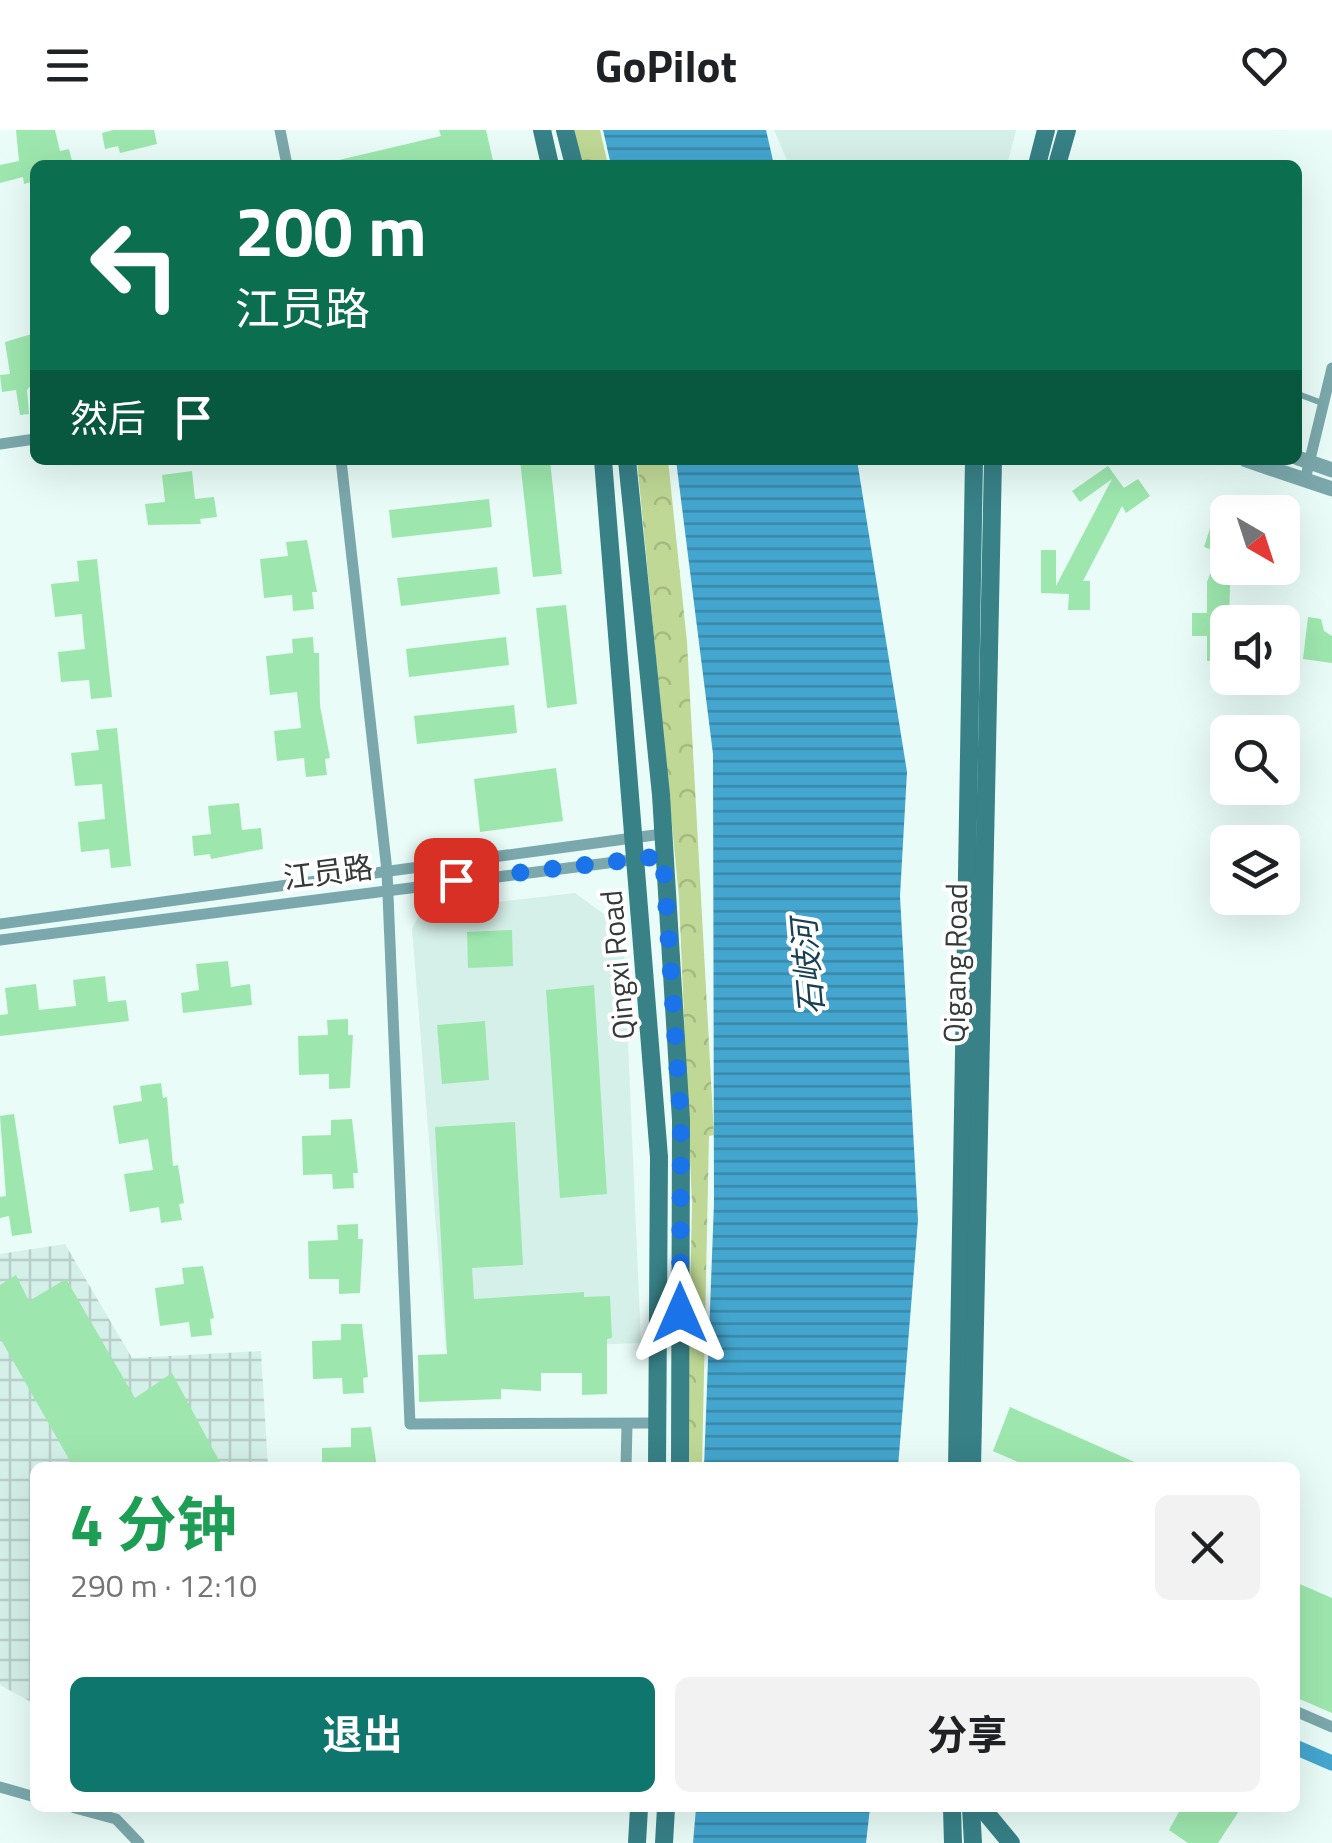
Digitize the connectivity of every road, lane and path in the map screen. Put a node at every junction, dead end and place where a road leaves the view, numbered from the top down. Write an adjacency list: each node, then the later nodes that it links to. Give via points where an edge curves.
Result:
1 (280, 130): 6 (street)
2 (542, 130): 7 (main road)
3 (566, 130): 8 (main road)
4 (1046, 130): 9 (main road)
5 (1067, 130): 10 (main road)
6 (286, 160)
7 (549, 160)
8 (573, 160)
9 (1038, 160)
10 (1058, 160)
11 (1332, 368): 13 (street)
12 (1302, 395): 13 (lane)
13 (1324, 403): 17 (street)
14 (30, 440): 15 (street)
15 (0, 446): 16 (street)
16 (30, 448)
17 (1303, 460): 24 (street); 25 (street)
18 (343, 465): 31 (street)
19 (603, 465): 28 (main road, Qingxi Road)
20 (627, 465): 27 (main road, Qingxi Road)
21 (974, 465): 40 (main road, Qigang Road)
22 (993, 465): 41 (main road, Qigang Road)
23 (1261, 465): 25 (street)
24 (1332, 470)
25 (1305, 480): 26 (street)
26 (1332, 489)
27 (662, 834): 28 (street, 江员路); 29 (main road, Qingxi Road)
28 (634, 836): 30 (main road, Qingxi Road); 31 (street, 江员路)
29 (663, 856): 30 (street, 江员路); 39 (main road, Qingxi Road, via 681,1120)
30 (635, 857): 32 (street, 江员路); 36 (main road, Qingxi Road, via 659,1157)
31 (386, 871): 32 (street); 33 (street, 江员路)
32 (387, 889): 34 (street, 江员路); 35 (street, via 410,1424)
33 (0, 924)
34 (0, 940)
35 (627, 1424): 36 (street); 37 (street)
36 (657, 1424): 38 (main road, Qingxi Road)
37 (626, 1462)
38 (656, 1462)
39 (680, 1462)
40 (957, 1462)
41 (972, 1462)
42 (1300, 1713): 43 (street)
43 (1332, 1727)
44 (0, 1787): 45 (street)
45 (30, 1796)
46 (90, 1812): 52 (street, via 116,1819)
47 (639, 1812): 53 (main road)
48 (666, 1812): 54 (main road)
49 (952, 1812): 55 (main road)
50 (971, 1812): 56 (main road)
51 (985, 1812): 57 (main road)
52 (139, 1843)
53 (636, 1843)
54 (664, 1843)
55 (952, 1843)
56 (973, 1843)
57 (1011, 1843)

